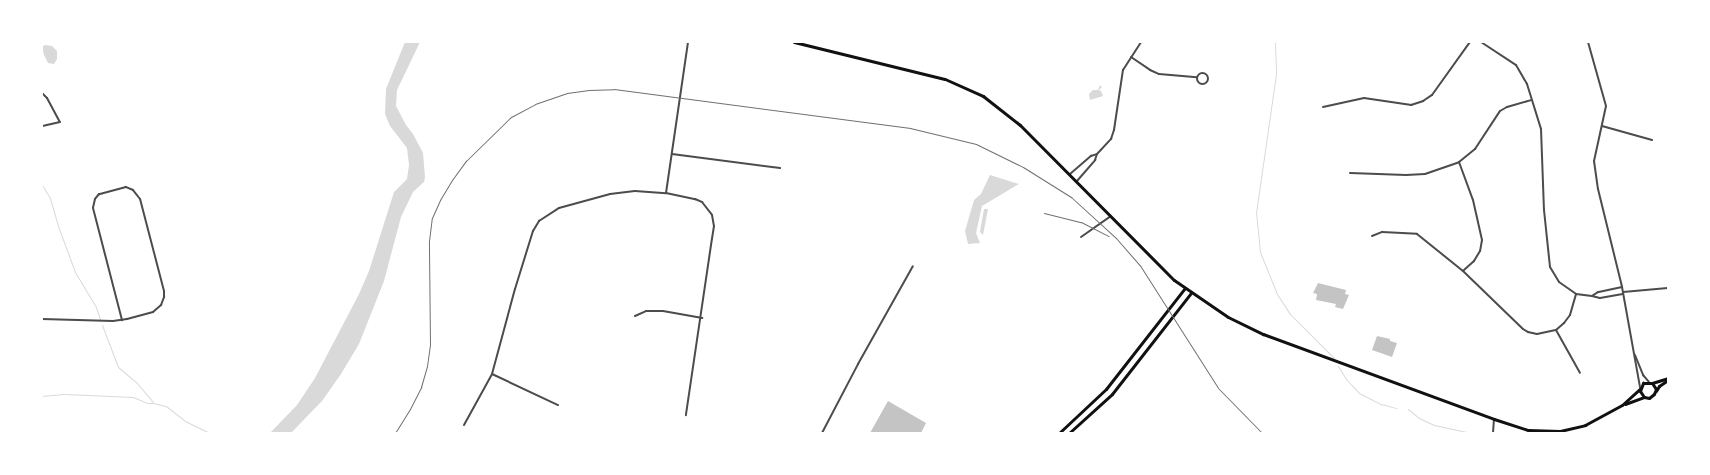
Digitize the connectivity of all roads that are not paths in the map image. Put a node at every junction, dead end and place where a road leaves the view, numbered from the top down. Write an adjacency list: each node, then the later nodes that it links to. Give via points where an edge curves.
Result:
1 (688, 42): 15 (street)
2 (794, 42): 20 (main road, via 945,79 966,87 997,105)
3 (1142, 42): 7 (street)
4 (1470, 42): 11 (street, via 1432,95 1423,101 1411,105 1364,98)
5 (1481, 42): 10 (street, via 1516,65 1527,84)
6 (1588, 42): 13 (street, via 1606,106)
7 (1131, 57): 8 (street, via 1159,74); 16 (street, via 1122,75 1113,135)
8 (1197, 77): 8 (street, via 1201,83 1207,78 1202,72)
9 (42, 93): 12 (street, via 60,122)
10 (1532, 100): 17 (street, via 1500,111 1475,149); 33 (street, via 1541,129 1544,210 1550,267 1559,282)
11 (1323, 107)
12 (42, 126)
13 (1602, 126): 14 (street); 28 (street, via 1594,161 1598,189)
14 (1652, 140)
15 (672, 154): 18 (street); 22 (street)
16 (1097, 154): 20 (street); 21 (street)
17 (1459, 162): 19 (street, via 1425,174); 27 (street, via 1473,200 1482,240 1480,251 1474,261)
18 (780, 168)
19 (1350, 173)
20 (1070, 174): 21 (main road)
21 (1077, 181): 23 (main road)
22 (666, 193): 36 (street, via 702,202 712,215 714,226); 42 (street, via 635,191 610,194 559,208 539,221 533,231 515,289)
23 (1110, 217): 25 (street); 29 (main road)
24 (1372, 236): 27 (street, via 1382,232 1417,234)
25 (1081, 238)
26 (913, 266): 53 (street)
27 (1463, 271): 39 (street, via 1523,330 1537,334)
28 (1622, 287): 32 (street); 34 (street, via 1598,292)
29 (1185, 288): 31 (main road); 54 (main road, via 1106,389)
30 (1668, 288): 32 (street)
31 (1191, 293): 51 (main road, via 1228,317 1270,337); 55 (main road, via 1112,394)
32 (1623, 293): 34 (street, via 1600,298); 40 (street)
33 (1576, 294): 34 (street); 39 (street, via 1570,315)
34 (1592, 296)
35 (635, 316): 36 (street, via 646,311 663,311)
36 (702, 318): 50 (street)
37 (42, 319): 38 (street, via 106,322)
38 (122, 320): 38 (street, via 153,312 161,305 164,296 140,199 133,190 126,187 99,194 93,208)
39 (1556, 330): 41 (street)
40 (1634, 352): 44 (street, via 1643,375); 45 (street)
41 (1580, 373)
42 (492, 374): 48 (street); 52 (street)
43 (1668, 379): 44 (main road); 46 (main road)
44 (1651, 383): 45 (main road, via 1643,383); 46 (main road, via 1655,387)
45 (1640, 388): 47 (main road, via 1641,394); 49 (main road)
46 (1655, 393): 47 (main road, via 1651,397)
47 (1645, 397): 49 (main road)
48 (558, 405)
49 (1622, 405): 51 (main road, via 1592,422 1560,431 1528,430)
50 (686, 415)
51 (1494, 419): 56 (street)
52 (464, 425)
53 (822, 433)
54 (1059, 433)
55 (1069, 433)
56 (1493, 433)

